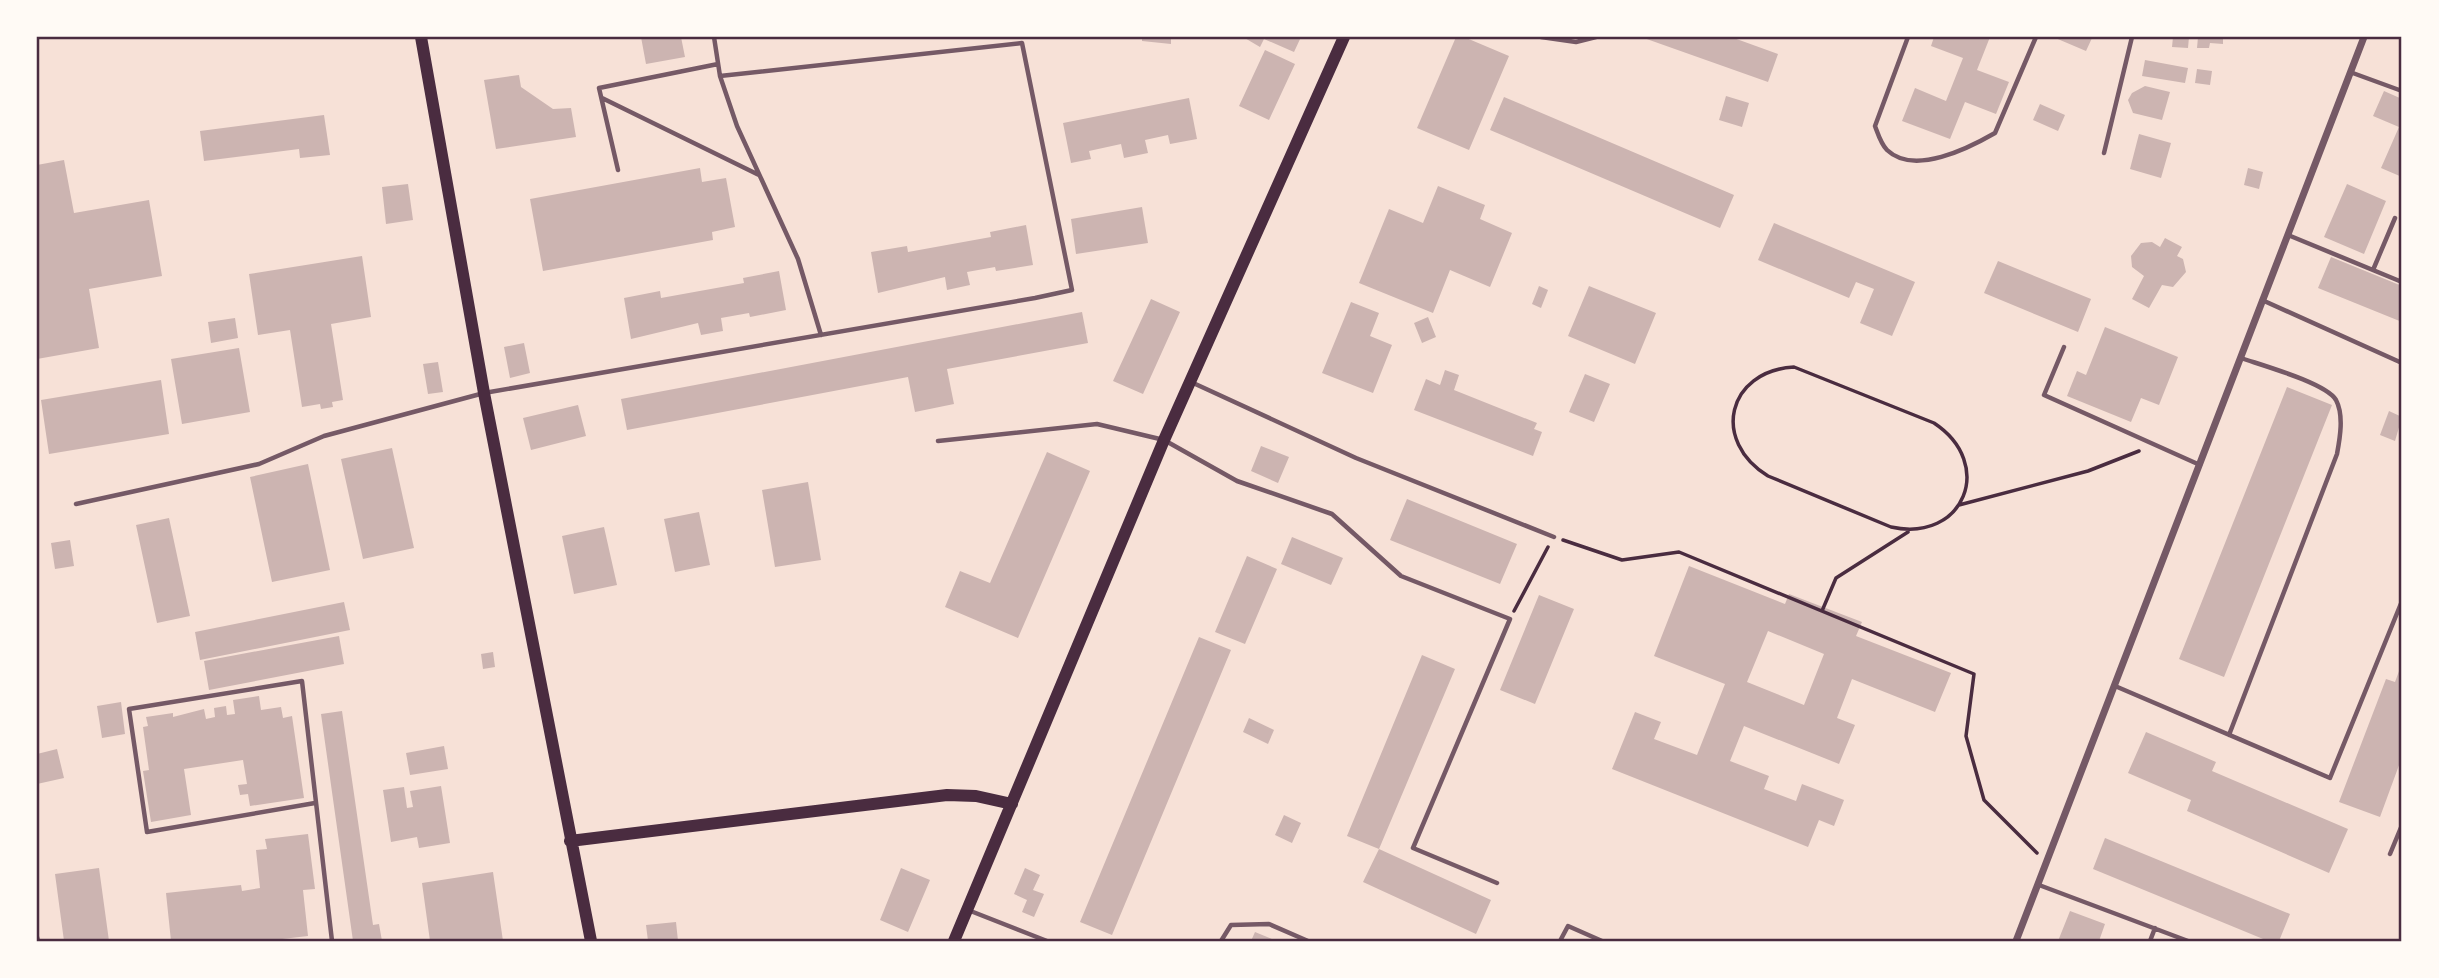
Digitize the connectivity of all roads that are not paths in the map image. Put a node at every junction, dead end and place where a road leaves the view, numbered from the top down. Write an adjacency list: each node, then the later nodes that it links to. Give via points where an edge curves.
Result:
1 (421, 37): 28 (main road)
2 (714, 37): 10 (lane)
3 (1344, 37): 27 (main road)
4 (1541, 37): 5 (lane, via 1576,42)
5 (1596, 37)
6 (1908, 37): 7 (lane, via 1875,126 1889,152 1926,160 1955,153 1995,133)
7 (2036, 37)
8 (2132, 37): 15 (lane)
9 (2364, 37): 11 (street)
10 (718, 64): 12 (lane); 14 (lane, via 599,88)
11 (2350, 72): 13 (lane); 19 (street)
12 (720, 76): 17 (lane); 23 (lane, via 1022,43 1072,290)
13 (2402, 91)
14 (602, 98): 16 (lane); 17 (lane)
15 (2104, 153)
16 (618, 170)
17 (760, 175): 23 (lane, via 798,259)
18 (2395, 218): 20 (lane)
19 (2287, 235): 20 (lane); 22 (street)
20 (2373, 270): 21 (lane)
21 (2402, 282)
22 (2262, 300): 25 (street); 26 (lane)
23 (821, 335): 28 (lane)
24 (2064, 347): 31 (lane, via 2044,395)
25 (2241, 358): 31 (street); 36 (lane, via 2324,389 2337,401 2340,427 2337,454)
26 (2402, 363)
27 (1190, 382): 29 (main road); 33 (lane, via 1356,457)
28 (484, 393): 32 (lane, via 324,436 259,464); 40 (main road)
29 (1164, 440): 30 (lane, via 1097,424); 38 (main road); 42 (lane, via 1237,481 1332,514 1401,576 1510,619 1413,848)
30 (938, 441)
31 (2200, 465): 35 (street)
32 (76, 504)
33 (1554, 537)
34 (2402, 601): 36 (lane, via 2330,778)
35 (2115, 686): 36 (lane); 43 (street)
36 (2229, 735)
37 (315, 803): 37 (lane, via 147,832 129,709 302,681); 46 (lane)
38 (1012, 804): 40 (main road, via 947,795); 44 (main road)
39 (2402, 825): 41 (lane)
40 (570, 841): 47 (main road)
41 (2390, 854)
42 (1497, 883)
43 (2038, 884): 45 (lane); 54 (street)
44 (968, 909): 48 (main road); 49 (lane)
45 (2155, 928): 55 (lane); 56 (lane)
46 (331, 941)
47 (590, 941)
48 (954, 941)
49 (1047, 941)
50 (1221, 941): 51 (lane, via 1231,925 1269,924)
51 (1308, 941)
52 (1560, 941): 53 (lane, via 1568,926)
53 (1602, 941)
54 (2016, 941)
55 (2150, 941)
56 (2188, 941)

